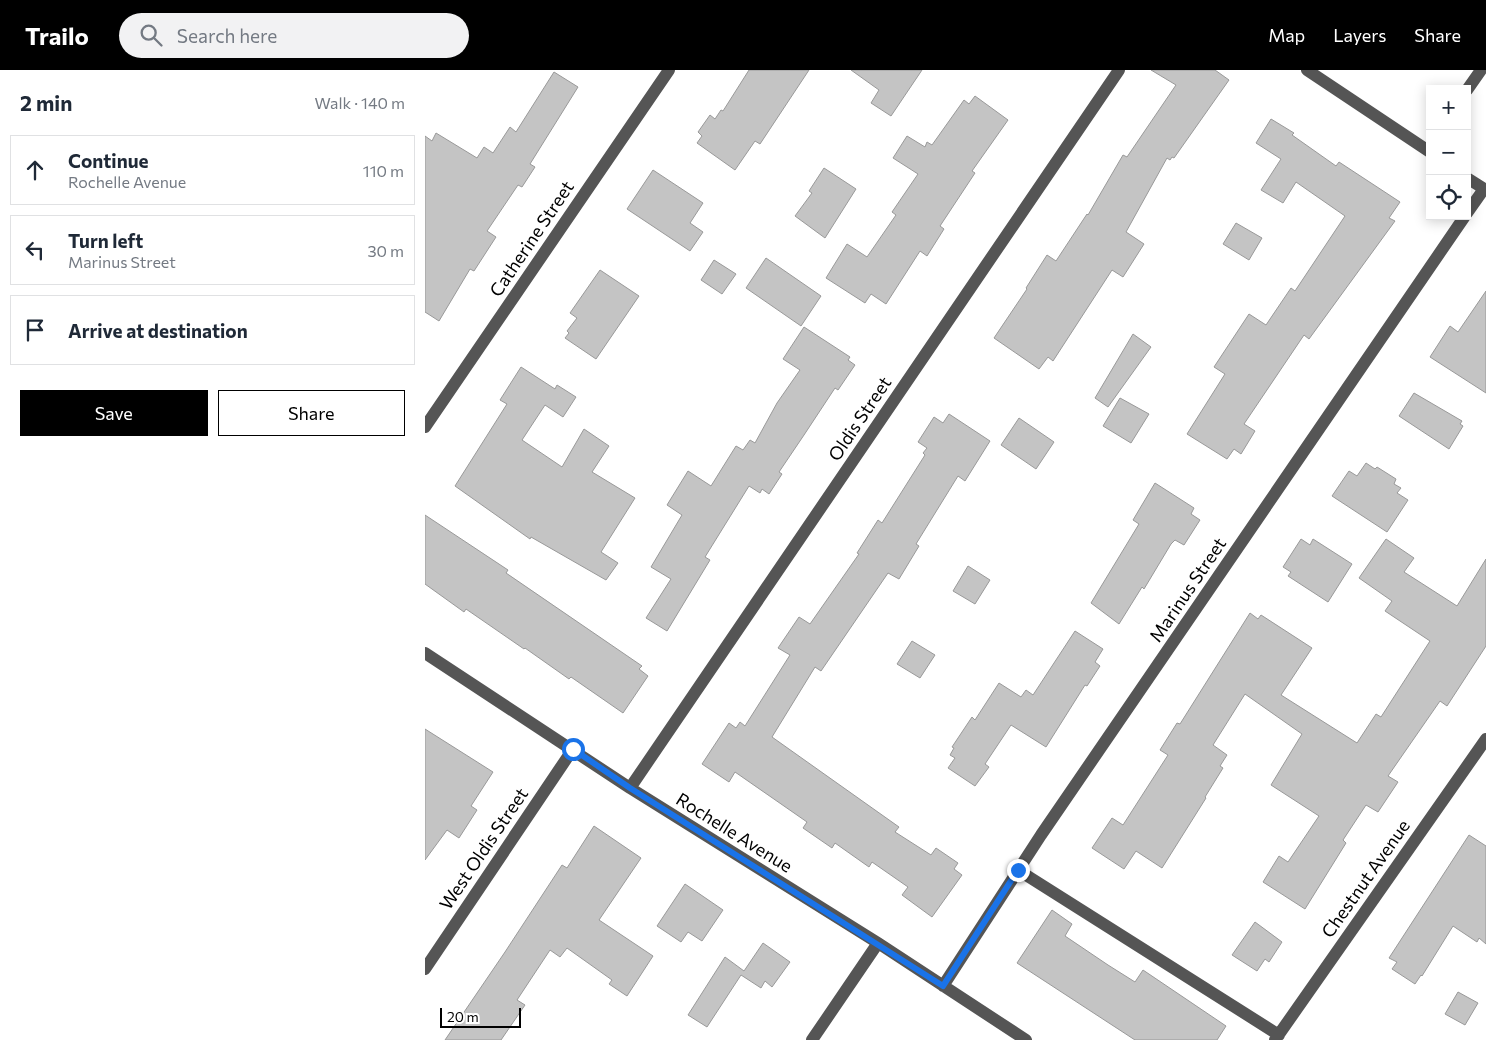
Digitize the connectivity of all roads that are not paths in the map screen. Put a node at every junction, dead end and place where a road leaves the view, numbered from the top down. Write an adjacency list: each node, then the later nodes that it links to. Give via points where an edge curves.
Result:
1 (669, 70): 11 (street, Catherine Street)
2 (1119, 70): 15 (street, Oldis Street)
3 (1307, 70): 6 (street)
4 (1481, 70): 5 (street)
5 (1470, 85)
6 (1426, 147)
7 (1471, 181): 8 (street)
8 (1485, 190): 9 (street, Marinus Street)
9 (1471, 208)
10 (1463, 220): 16 (street, Marinus Street)
11 (425, 427)
12 (425, 654): 14 (street, Rochelle Avenue)
13 (1486, 738): 20 (street, Chestnut Avenue)
14 (573, 749): 15 (street, Rochelle Avenue); 18 (street, West Oldis Street)
15 (630, 788): 17 (street, Rochelle Avenue)
16 (1018, 870): 19 (street, Marinus Street); 20 (street)
17 (877, 943): 19 (street, Rochelle Avenue); 21 (street)
18 (425, 969)
19 (943, 986): 22 (street, Rochelle Avenue)
20 (1277, 1037)
21 (812, 1040)
22 (1026, 1040)

